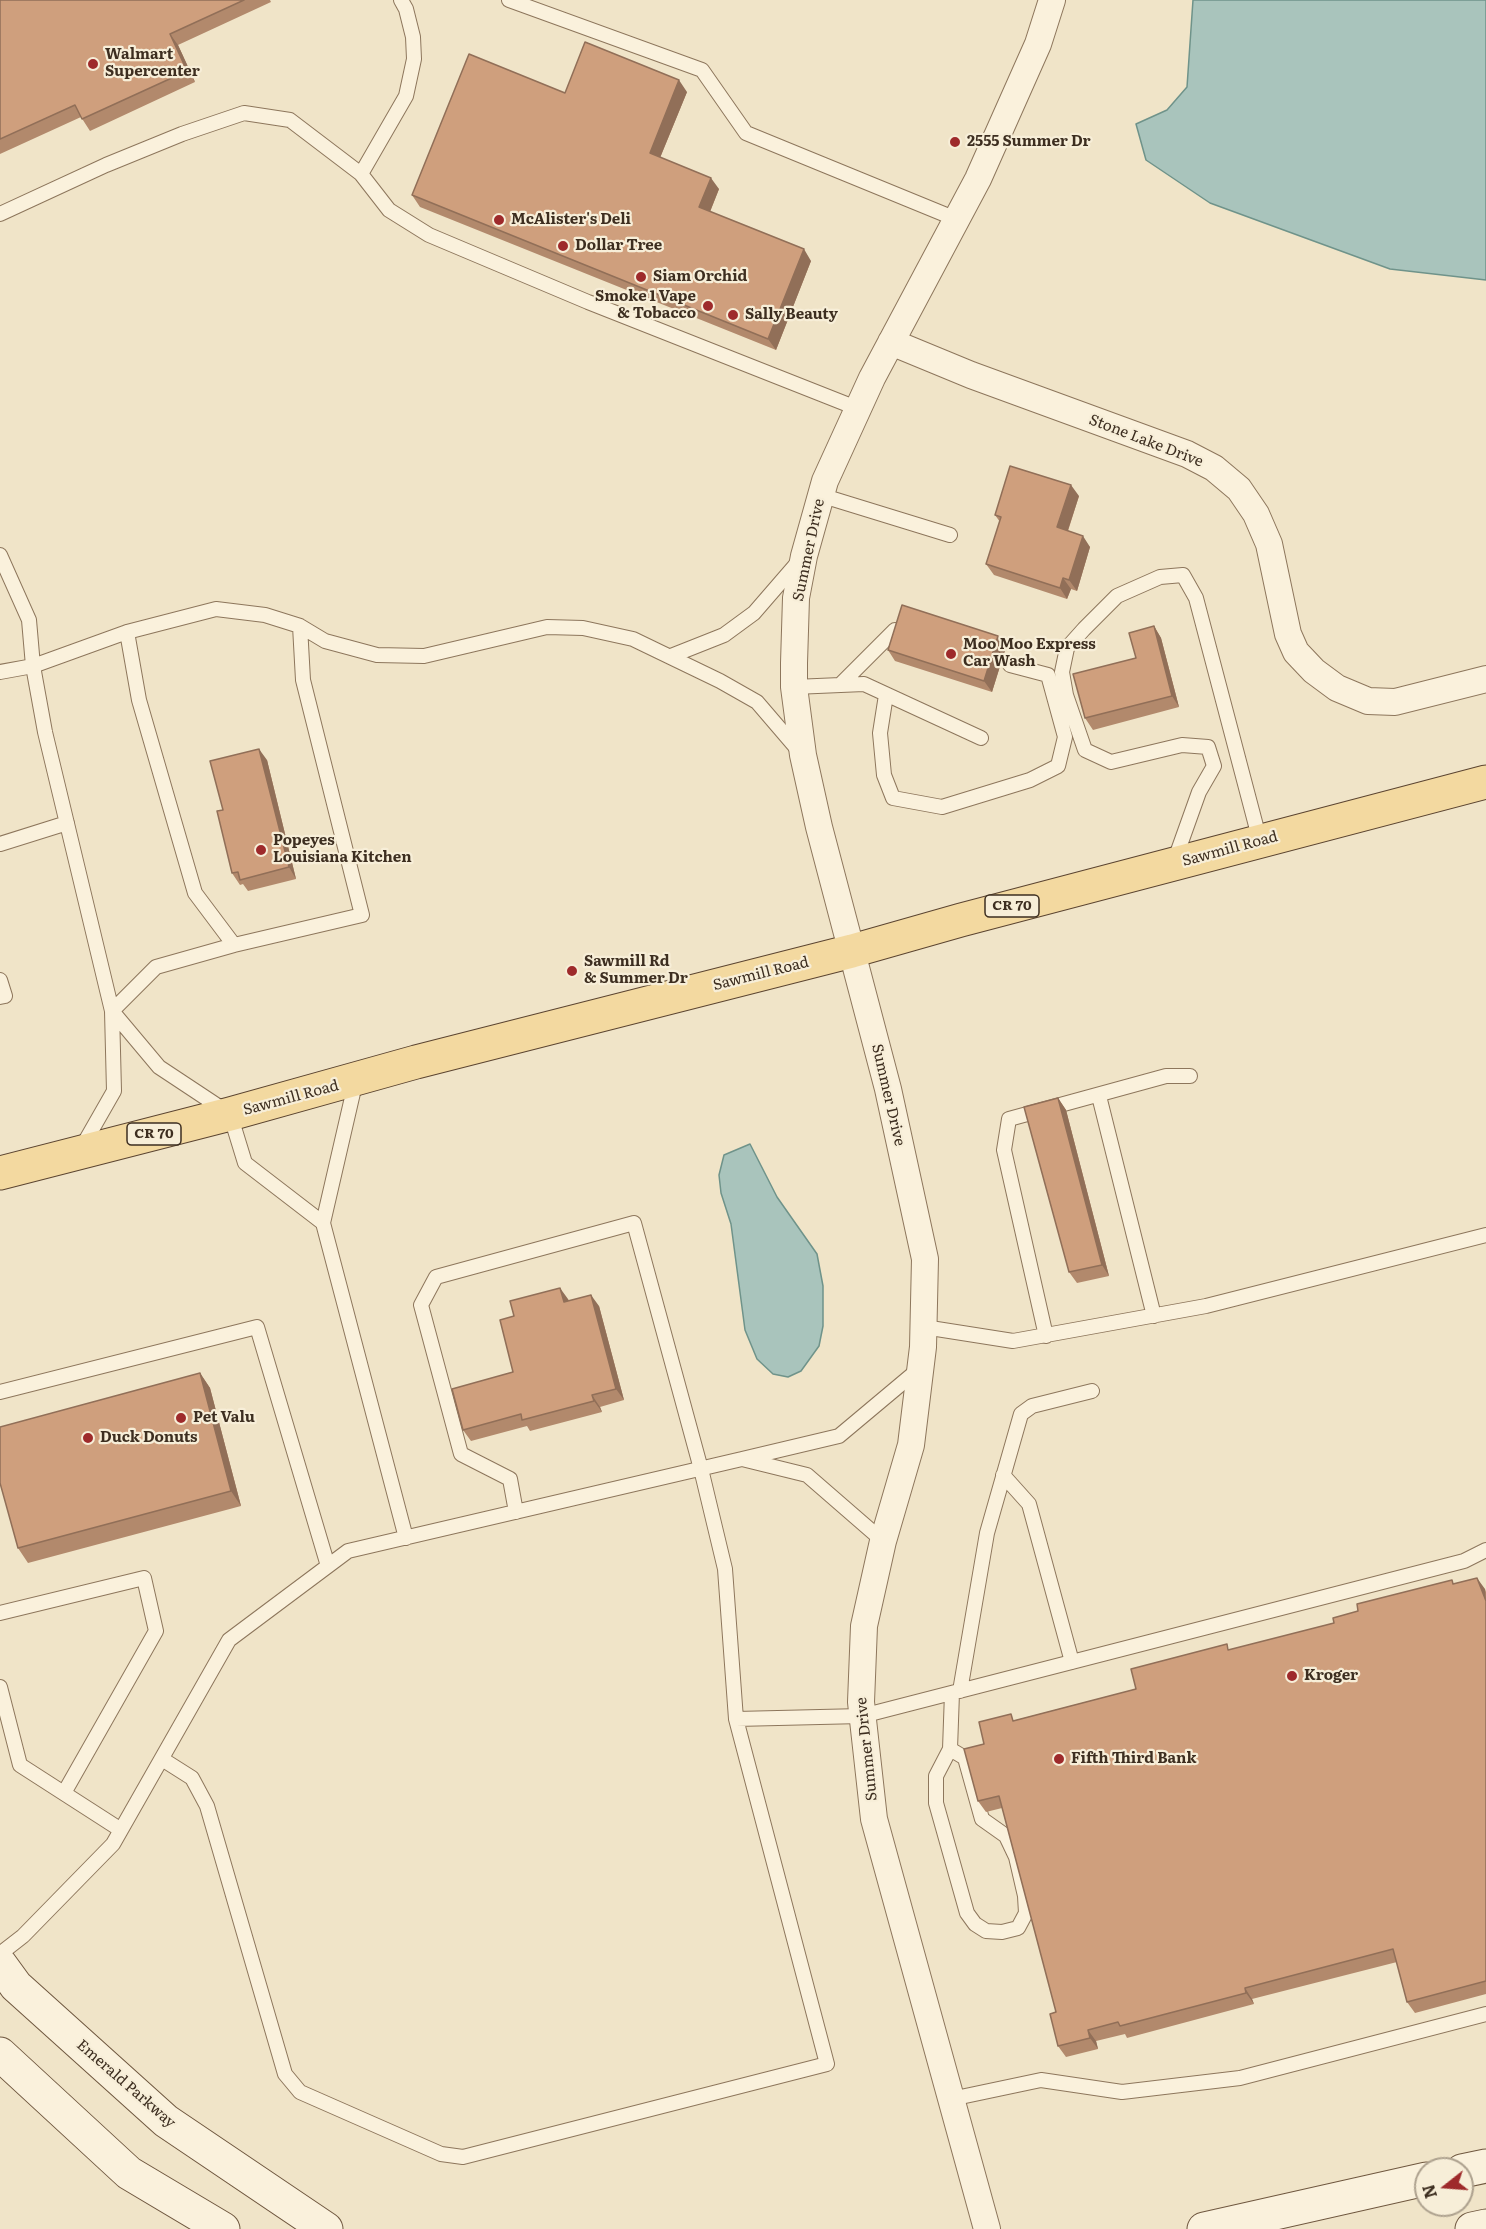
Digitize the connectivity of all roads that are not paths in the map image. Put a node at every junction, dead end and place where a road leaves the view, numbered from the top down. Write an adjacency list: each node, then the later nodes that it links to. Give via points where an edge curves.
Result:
1 (401, 0): 4 (lane, via 413,37 414,59 406,96)
2 (509, 0): 6 (lane, via 702,70 746,133)
3 (1052, 0): 6 (street, Summer Drive, via 1038,44)
4 (361, 174): 5 (lane, via 290,120 244,113 106,165); 8 (lane, via 389,210 429,235)
5 (0, 214)
6 (956, 219): 7 (street, Summer Drive)
7 (891, 342): 8 (street, Summer Drive); 20 (street, Stone Lake Drive, via 1215,468 1239,489 1256,514 1269,544 1288,634 1296,652 1337,688 1368,701 1395,702)
8 (859, 410): 9 (street, Summer Drive)
9 (820, 495): 10 (lane); 12 (street, Summer Drive)
10 (950, 535)
11 (0, 555): 18 (lane, via 29,620)
12 (804, 556): 16 (lane, via 754,613 724,635); 22 (street, Summer Drive, via 796,598)
13 (300, 626): 15 (lane, via 265,615 216,609); 16 (lane, via 325,641 377,655 424,656 547,627 583,628 633,639); 31 (lane, via 303,680 362,915)
14 (895, 630): 21 (lane)
15 (127, 632): 18 (lane); 31 (lane, via 139,700 195,894)
16 (671, 656): 25 (lane, via 756,702)
17 (1010, 665): 23 (lane, via 1048,675 1065,737 1058,766 1030,780 942,807 893,798 884,775 880,733)
18 (33, 666): 19 (lane); 27 (lane)
19 (0, 672)
20 (1486, 679)
21 (840, 684): 22 (lane); 23 (lane, via 864,684)
22 (794, 687): 25 (street, Summer Drive)
23 (886, 695): 24 (lane)
24 (981, 738)
25 (803, 756): 32 (street, Summer Drive)
26 (1486, 782): 28 (main road, Sawmill Road / CR 70)
27 (67, 823): 29 (lane); 35 (lane)
28 (1260, 841): 30 (main road, Sawmill Road / CR 70); 30 (lane, via 1196,598 1183,575 1160,577 1118,596 1067,648 1062,672 1085,750 1111,762 1182,744 1208,747 1214,766 1199,792)
29 (0, 844)
30 (1173, 864): 32 (main road, Sawmill Road / CR 70)
31 (234, 945): 35 (lane, via 156,967)
32 (852, 951): 37 (main road, Sawmill Road / CR 70); 45 (street, Summer Drive, via 888,1089 925,1259)
33 (0, 980): 34 (lane, via 5,996)
34 (0, 997)
35 (112, 1011): 39 (lane, via 159,1067); 40 (lane, via 114,1091)
36 (1190, 1076): 38 (lane, via 1166,1076)
37 (356, 1080): 39 (main road, Sawmill Road / CR 70); 42 (lane)
38 (1099, 1096): 44 (lane); 46 (lane, via 1009,1119 1004,1150)
39 (230, 1114): 40 (main road, Sawmill Road / CR 70); 42 (lane, via 245,1163)
40 (78, 1154): 41 (main road, Sawmill Road / CR 70)
41 (0, 1173)
42 (323, 1223): 54 (lane)
43 (1486, 1235): 44 (lane)
44 (1154, 1316): 46 (lane)
45 (924, 1327): 46 (lane, via 1013,1341); 47 (street, Summer Drive)
46 (1046, 1336)
47 (921, 1368): 50 (lane, via 840,1436); 55 (street, Summer Drive, via 911,1445)
48 (1092, 1391): 52 (lane, via 1032,1406 1021,1414)
49 (0, 1392): 57 (lane, via 257,1327)
50 (742, 1459): 51 (lane); 55 (lane, via 807,1475)
51 (701, 1469): 53 (lane); 53 (lane, via 634,1223 436,1277 421,1305 461,1454 510,1479); 63 (lane, via 725,1569)
52 (1003, 1475): 59 (lane, via 1029,1504); 61 (lane, via 987,1533)
53 (516, 1512): 54 (lane)
54 (406, 1538): 57 (lane, via 348,1551)
55 (883, 1541): 62 (street, Summer Drive, via 864,1626)
56 (1486, 1550): 59 (lane, via 1464,1561)
57 (328, 1566): 65 (lane, via 229,1640)
58 (0, 1613): 66 (lane, via 144,1578 156,1631)
59 (1072, 1662): 61 (lane)
60 (0, 1687): 66 (lane, via 20,1765)
61 (956, 1692): 62 (lane); 64 (lane)
62 (862, 1716): 63 (lane); 72 (street, Summer Drive, via 874,1820)
63 (736, 1719): 65 (lane, via 827,2064 463,2157 441,2154 300,2092 285,2074 207,1806 192,1778)
64 (950, 1749): 64 (lane, via 936,1776 936,1803 967,1913 986,1931 1017,1928 1026,1913 1016,1857 1006,1836 982,1819 965,1758)
65 (162, 1759): 67 (lane)
66 (64, 1793): 67 (lane)
67 (120, 1830): 68 (lane, via 113,1844)
68 (0, 1954)
69 (0, 1964): 76 (main road, Emerald Parkway, via 16,1986 166,2121)
70 (1486, 2014): 72 (lane, via 1240,2078 1122,2092 1041,2080)
71 (0, 2054): 75 (main road, via 129,2173)
72 (951, 2099): 77 (street, Summer Drive)
73 (1414, 2182): 78 (main road)
74 (1486, 2226): 79 (main road)
75 (223, 2229)
76 (326, 2229)
77 (987, 2229)
78 (1204, 2229)
79 (1472, 2229)

